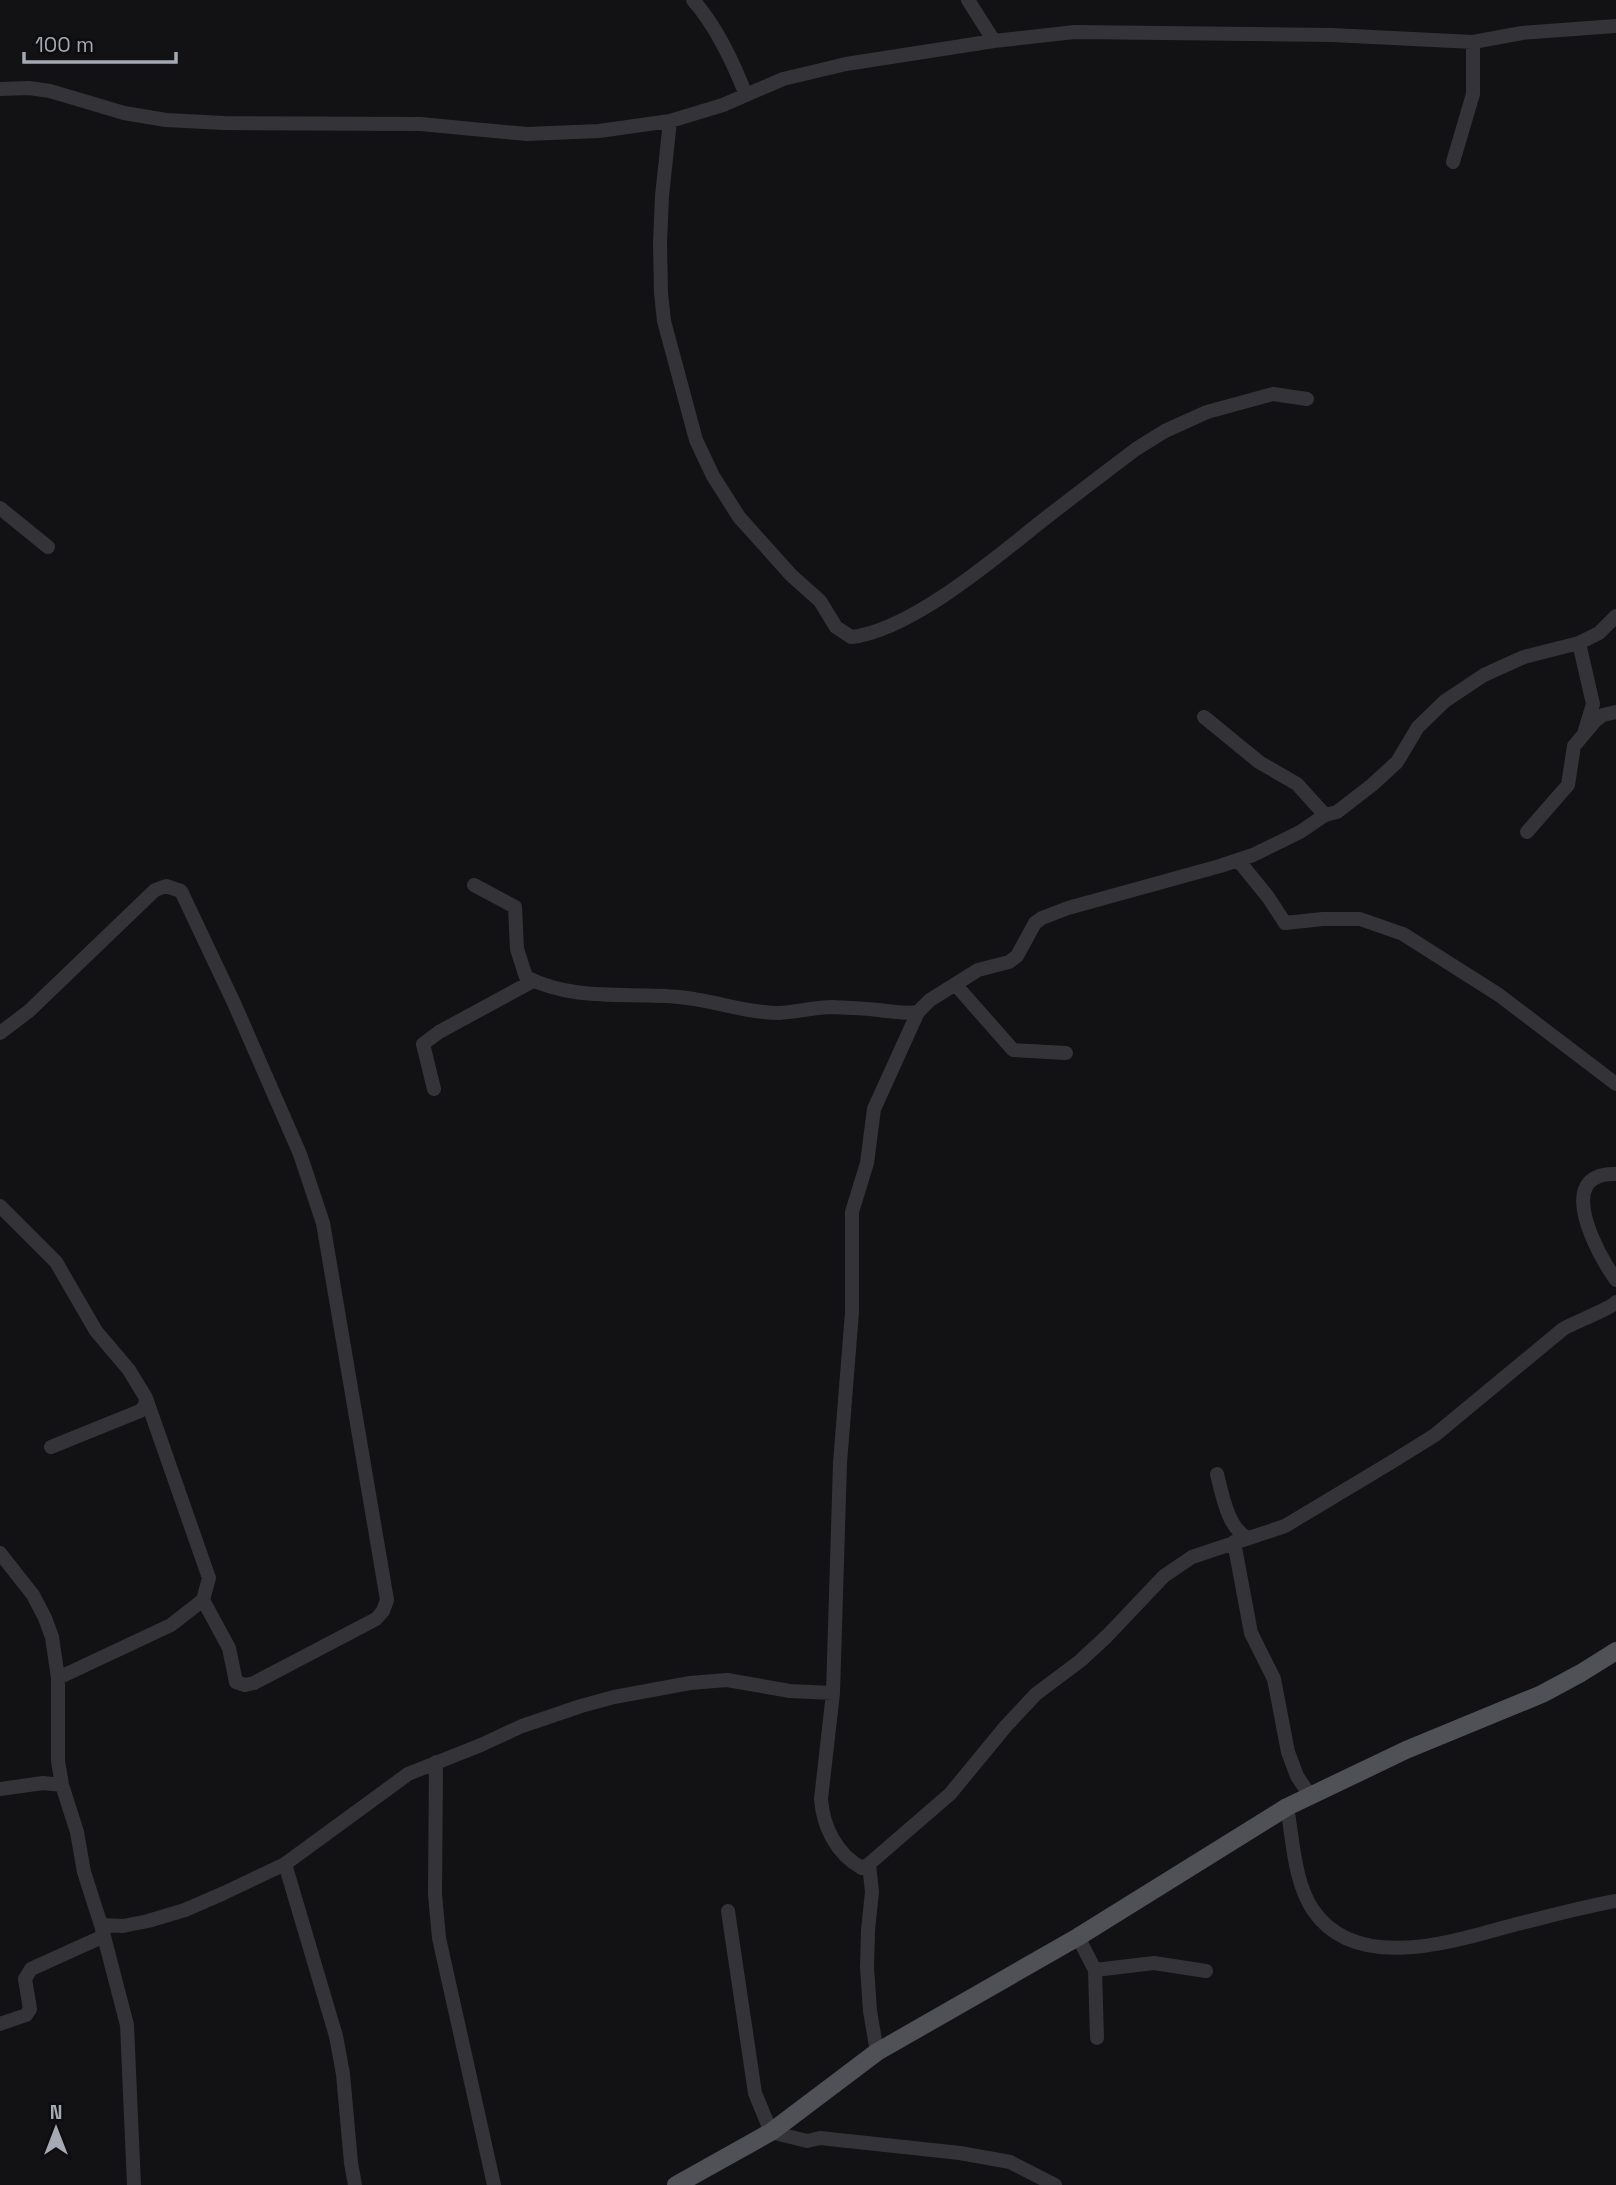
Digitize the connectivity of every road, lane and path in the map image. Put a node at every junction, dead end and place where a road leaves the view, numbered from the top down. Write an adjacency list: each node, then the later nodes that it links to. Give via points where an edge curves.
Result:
1 (693, 0): 7 (street, via 712,25)
2 (968, 0): 4 (street)
3 (1616, 26): 5 (street)
4 (994, 41): 5 (street, via 1075,32 1155,32); 7 (street, via 846,64 783,79)
5 (1473, 42): 9 (street, via 1473,94)
6 (0, 89): 8 (street, via 50,91 166,120 224,123 420,124 527,134 599,131)
7 (746, 95): 8 (street)
8 (670, 121): 10 (street, via 662,196 661,293 664,321 696,440 739,517 850,637 907,617 956,587 1165,431 1207,412 1273,394)
9 (1453, 162)
10 (1307, 399)
11 (0, 508): 12 (street)
12 (48, 547)
13 (1616, 616): 14 (street, via 1599,633)
14 (1579, 643): 17 (street, via 1593,705); 18 (street, via 1524,657 1445,701 1418,727 1397,762 1337,812)
15 (1616, 712): 17 (street, via 1603,715)
16 (1204, 717): 18 (street, via 1259,762 1297,784)
17 (1584, 734): 19 (street, via 1572,752 1568,785)
18 (1325, 815): 20 (street, via 1300,832)
19 (1527, 832)
20 (1238, 860): 23 (street, via 1042,918 1017,956); 27 (street, via 1285,923 1360,919 1403,934 1499,995)
21 (474, 885): 22 (street, via 515,907 517,948 523,972)
22 (533, 981): 24 (street, via 565,992 680,997 767,1012 829,1007); 28 (street, via 423,1044)
23 (955, 984): 24 (street); 26 (street, via 1013,1050)
24 (918, 1012): 41 (street, via 874,1109 867,1163 852,1212 852,1312 840,1463)
25 (0, 1033): 38 (street, via 155,890 173,887 181,891 300,1154 323,1223 387,1600 376,1619 245,1685 236,1682 229,1648)
26 (1066, 1053)
27 (1616, 1084)
28 (434, 1089)
29 (1616, 1174): 31 (street, via 1587,1186 1583,1209)
30 (0, 1206): 33 (street, via 56,1262 96,1331)
31 (1616, 1280)
32 (1616, 1302): 36 (street, via 1563,1329 1435,1435 1285,1526)
33 (146, 1398): 34 (street, via 140,1410); 38 (street, via 209,1578)
34 (51, 1447)
35 (1217, 1474): 36 (street)
36 (1241, 1540): 45 (street, via 1251,1633 1274,1679 1288,1752); 48 (street, via 1192,1557 1164,1576 1080,1661 1036,1694 950,1794)
37 (0, 1553): 40 (street, via 45,1618)
38 (203, 1600): 40 (street, via 170,1625)
39 (1616, 1651): 45 (main road, via 1542,1694 1406,1750)
40 (58, 1678): 43 (street)
41 (833, 1693): 42 (street, via 727,1680 690,1683 581,1706); 48 (street, via 822,1815 842,1854 862,1868)
42 (436, 1762): 47 (street, via 408,1774); 61 (street, via 439,1938)
43 (62, 1784): 44 (street); 51 (street)
44 (0, 1789)
45 (1311, 1797): 46 (main road)
46 (1287, 1807): 49 (street, via 1304,1892 1314,1911 1329,1928 1365,1944 1441,1945); 52 (main road)
47 (285, 1864): 51 (street, via 185,1910); 60 (street, via 336,2036)
48 (869, 1864): 57 (street, via 872,1892 867,1967)
49 (1616, 1901)
50 (728, 1911): 58 (street, via 755,2093)
51 (102, 1931): 55 (street, via 31,1969 25,1979 30,2009 26,2015); 59 (street, via 127,2025)
52 (1078, 1937): 53 (street); 57 (main road)
53 (1095, 1970): 54 (street, via 1154,1963); 56 (street)
54 (1206, 1971)
55 (0, 2024)
56 (1097, 2038)
57 (877, 2052): 58 (main road)
58 (771, 2132): 62 (main road); 63 (street, via 807,2141 820,2138 985,2157 1010,2162)
59 (134, 2185)
60 (355, 2185)
61 (494, 2185)
62 (676, 2185)
63 (1055, 2185)

